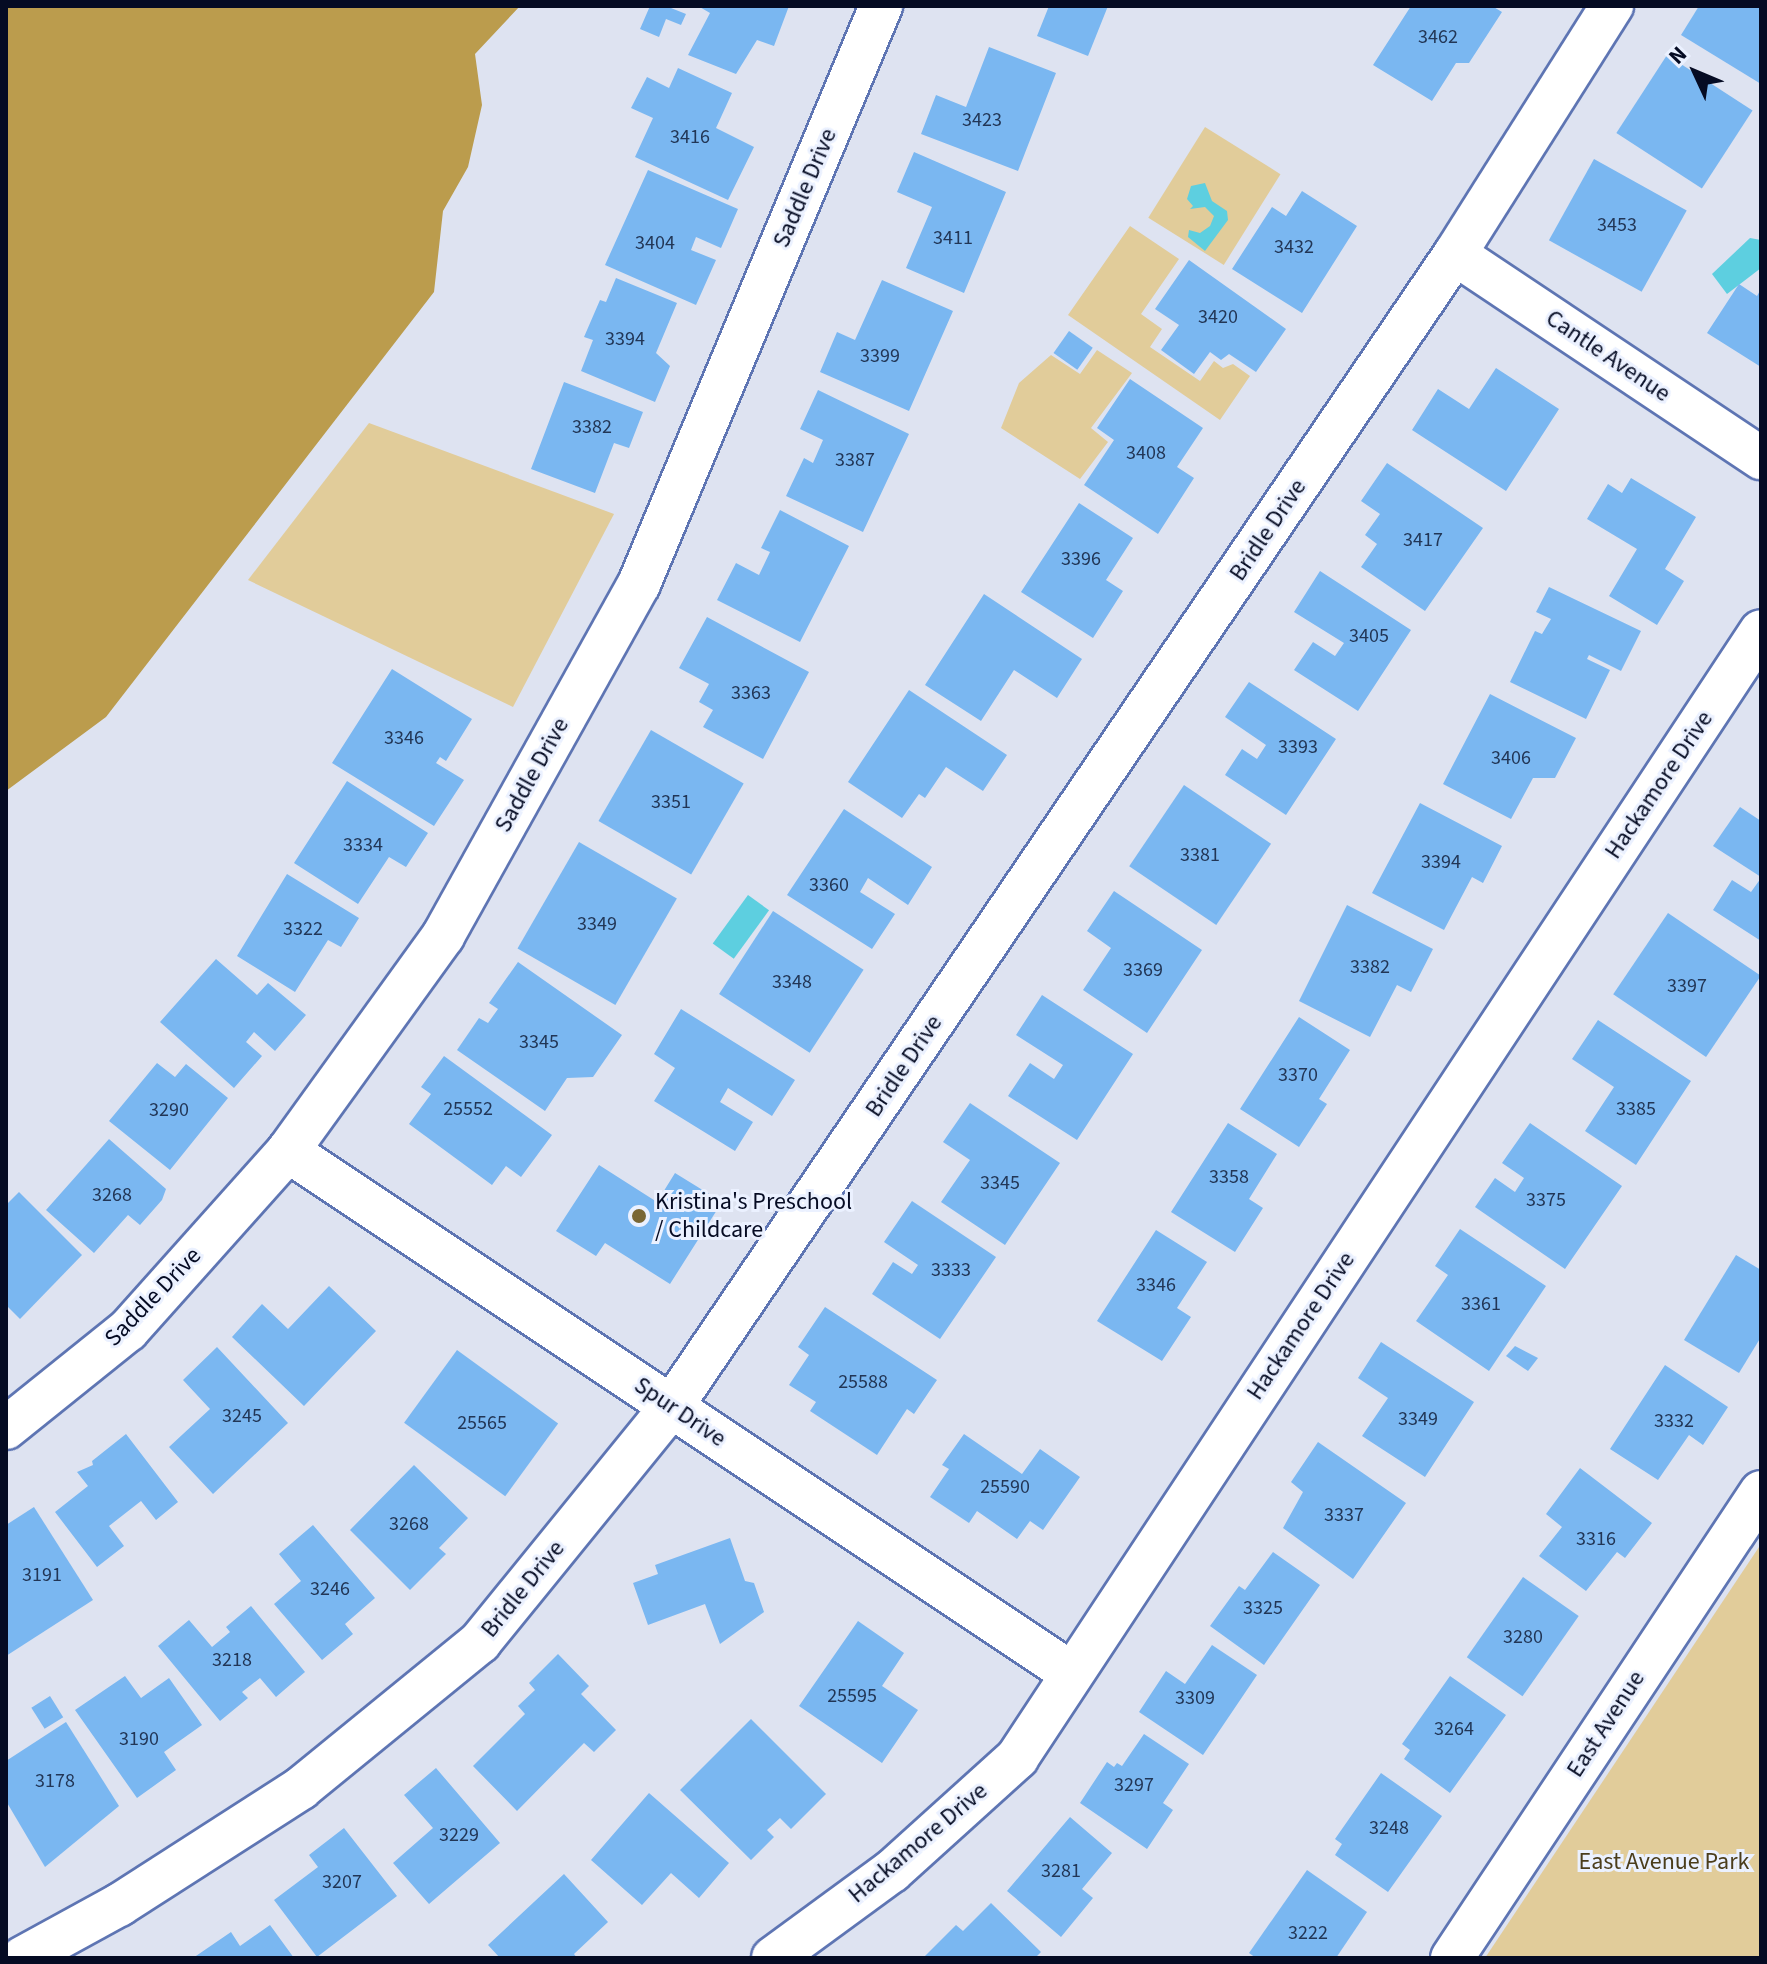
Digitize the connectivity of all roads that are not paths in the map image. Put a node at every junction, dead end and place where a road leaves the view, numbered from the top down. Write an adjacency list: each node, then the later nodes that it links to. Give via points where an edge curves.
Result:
1 (881, 6): 6 (street, Saddle Drive, via 639,584 443,936)
2 (1612, 6): 3 (street, Bridle Drive)
3 (1455, 254): 4 (street, Cantle Avenue); 7 (street, Bridle Drive)
4 (1761, 458)
5 (1761, 631): 10 (street, Hackamore Drive)
6 (288, 1151): 7 (street, Spur Drive); 8 (street, Saddle Drive, via 128,1330)
7 (672, 1406): 10 (street, Spur Drive); 11 (street, Bridle Drive, via 480,1642 301,1788 119,1905)
8 (6, 1428)
9 (1761, 1492): 13 (street, East Avenue)
10 (1071, 1673): 12 (street, Hackamore Drive, via 1017,1758 892,1871)
11 (22, 1958)
12 (773, 1958)
13 (1452, 1958)

